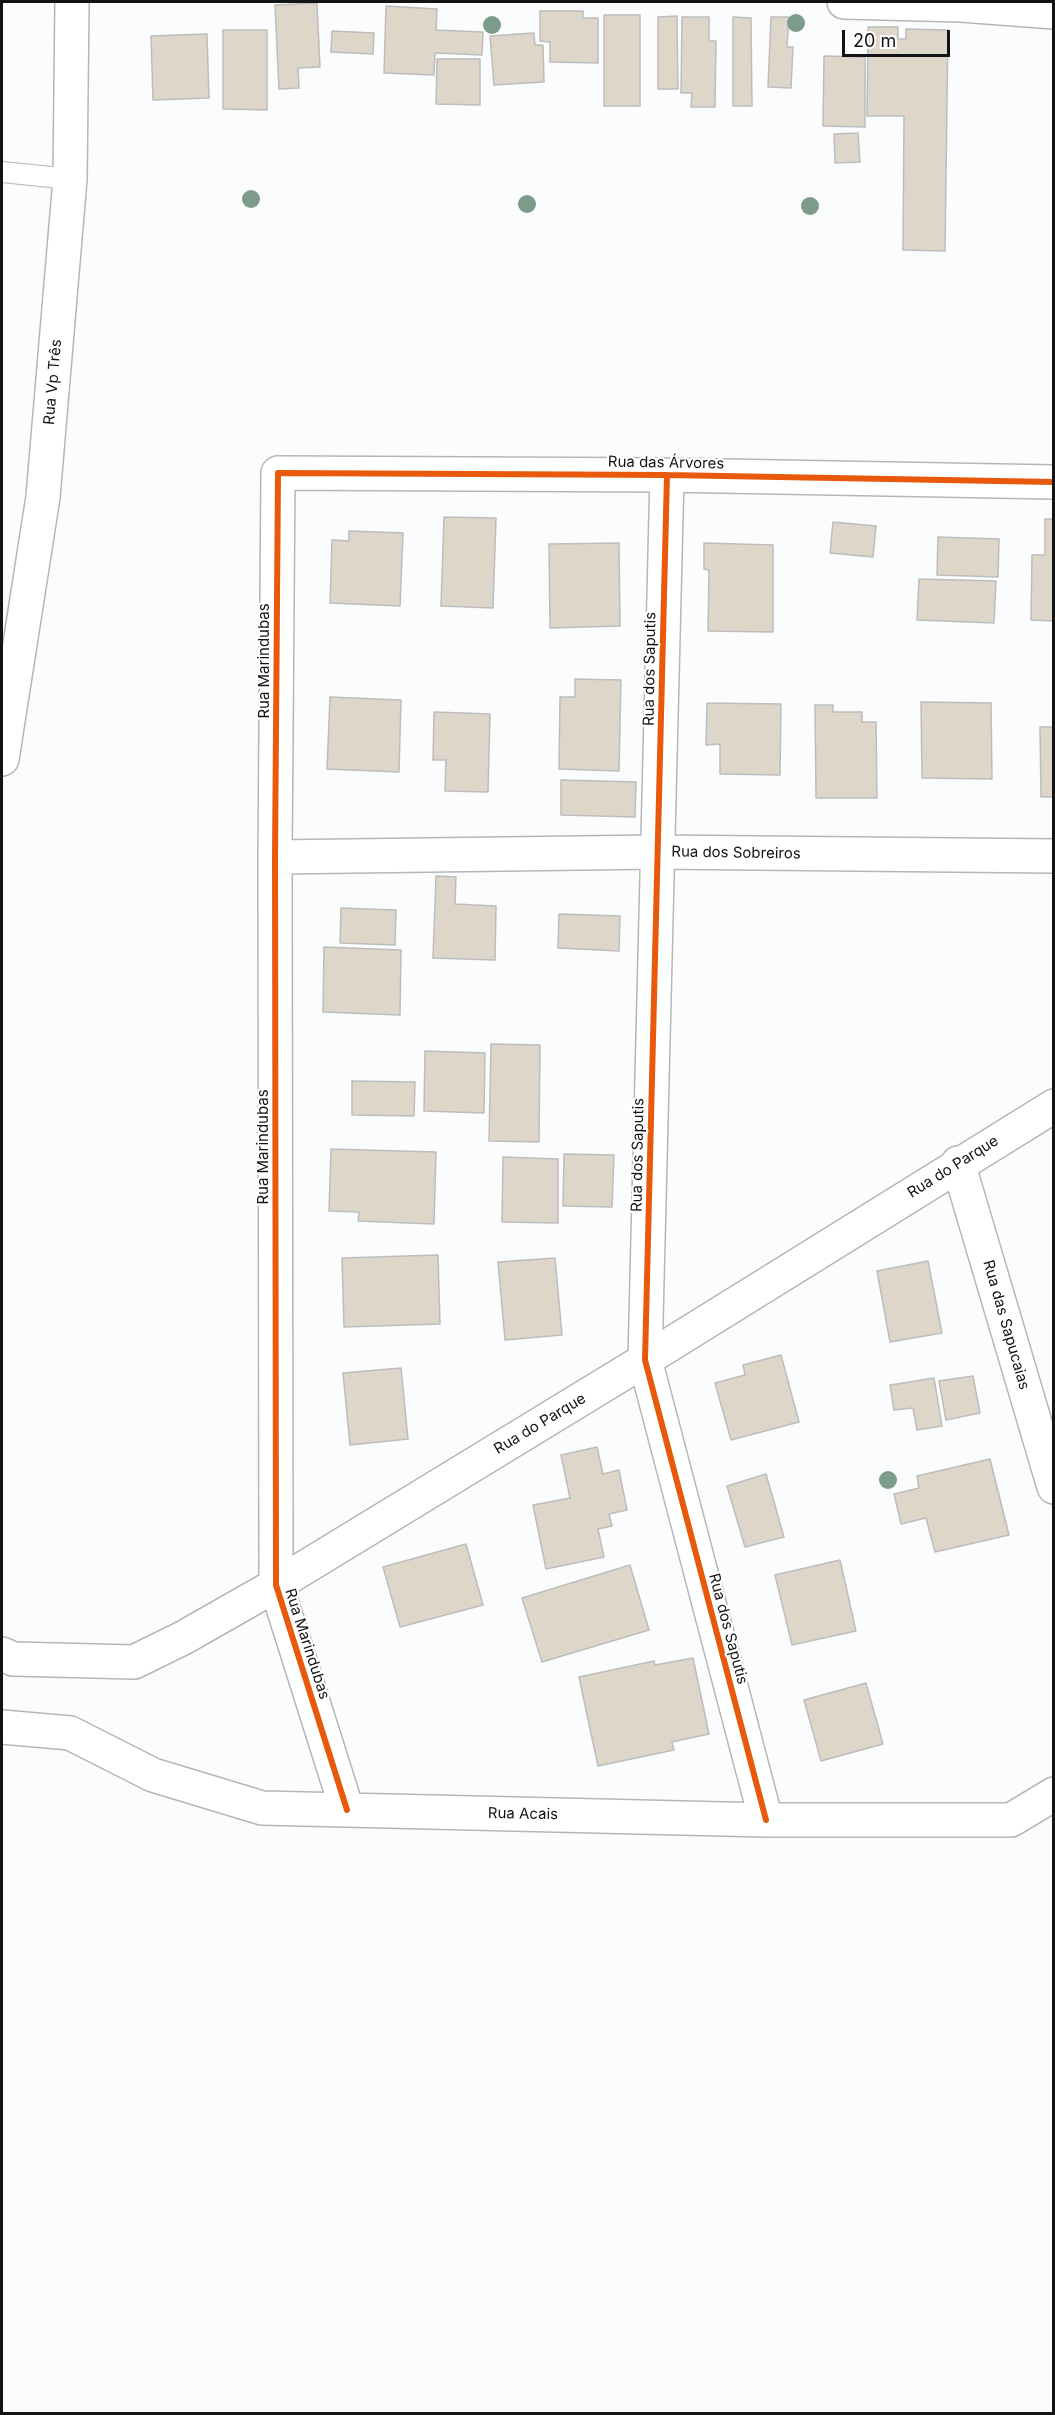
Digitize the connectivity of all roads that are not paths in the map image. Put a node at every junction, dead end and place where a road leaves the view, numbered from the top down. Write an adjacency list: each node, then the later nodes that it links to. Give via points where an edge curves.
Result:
1 (72, 2): 5 (street, Rua Vp Três)
2 (844, 2): 3 (street)
3 (1053, 12)
4 (2, 172): 5 (lane)
5 (70, 179): 9 (street, Rua Vp Três, via 43,497)
6 (278, 473): 7 (street, Rua das Árvores); 11 (street, Rua Marindubas)
7 (667, 475): 8 (street, Rua das Árvores); 10 (street, Rua dos Saputis)
8 (1053, 482)
9 (2, 759)
10 (658, 852): 11 (street, Rua dos Sobreiros); 12 (street, Rua dos Sobreiros); 15 (street, Rua dos Saputis)
11 (275, 856): 17 (street, Rua Marindubas)
12 (1053, 856)
13 (1053, 1106): 14 (street, Rua do Parque)
14 (958, 1163): 15 (street, Rua do Parque); 16 (street, Rua das Sapucaias)
15 (645, 1360): 17 (street, Rua do Parque); 22 (street, Rua dos Saputis)
16 (1053, 1487)
17 (276, 1585): 18 (street, Rua do Parque, via 134,1662 13,1659); 21 (street, Rua Marindubas)
18 (2, 1654)
19 (2, 1727): 21 (street, Rua Acais, via 70,1733 153,1775 262,1808)
20 (1053, 1794): 22 (street, Rua Acais, via 1011,1820)
21 (347, 1809): 22 (street, Rua Acais)
22 (766, 1820)

